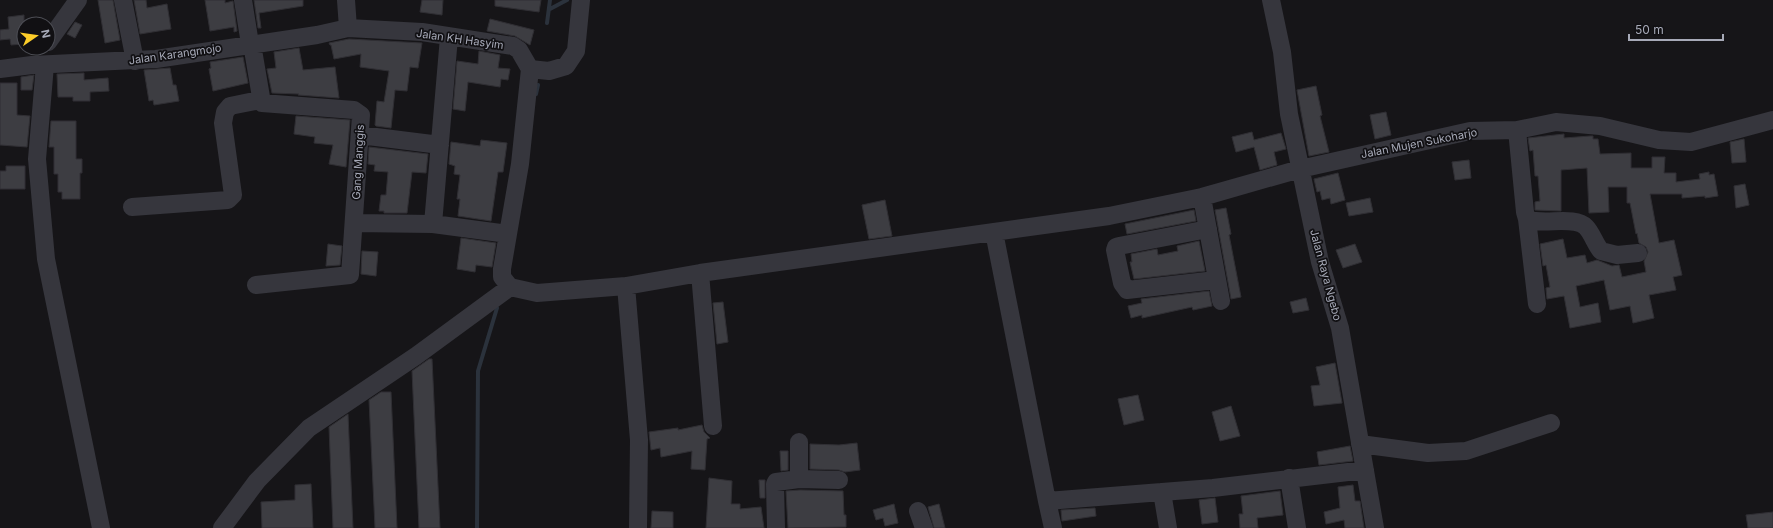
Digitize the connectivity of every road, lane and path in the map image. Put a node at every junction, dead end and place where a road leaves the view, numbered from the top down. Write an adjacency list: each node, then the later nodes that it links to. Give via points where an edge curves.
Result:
1 (78, 0): 8 (street)
2 (123, 0): 12 (street)
3 (243, 0): 10 (street)
4 (346, 0): 7 (street)
5 (581, 0): 14 (street, via 576,51 566,66 549,71)
6 (1271, 0): 20 (street, Jalan Raya Ngebo, via 1282,52 1288,114)
7 (348, 28): 9 (street, Jalan KH Hasyim, via 422,32); 10 (street, Jalan Karangmojo)
8 (56, 31)
9 (449, 37): 14 (street, Jalan KH Hasyim, via 513,46 519,50); 19 (street)
10 (251, 44): 12 (street, Jalan Karangmojo); 15 (street)
11 (40, 59): 12 (street, Jalan Karangmojo); 13 (street, Jalan Karangmojo); 48 (street, via 37,159 46,259)
12 (135, 61)
13 (0, 69)
14 (530, 69): 28 (street, via 520,164)
15 (260, 100): 18 (street, Gang Manggis, via 264,104 354,110 361,115); 22 (street, via 230,106 225,112 223,123 233,195 228,200)
16 (1773, 120): 17 (street, Jalan Mujen Sukoharjo, via 1692,142 1659,140 1600,126 1556,122)
17 (1517, 130): 20 (street, Jalan Mujen Sukoharjo, via 1470,131); 23 (street)
18 (360, 135): 19 (street); 24 (street, Gang Manggis)
19 (440, 145): 25 (street)
20 (1300, 169): 21 (street, Jalan Mujen Sukoharjo); 40 (street, Jalan Raya Ngebo, via 1320,262 1340,328)
21 (1202, 197): 26 (street); 27 (street, Jalan Mujen Sukoharjo, via 1109,216)
22 (132, 207)
23 (1527, 219): 29 (street, via 1534,222 1577,222 1586,227 1601,251 1617,255); 36 (street)
24 (354, 223): 25 (street); 32 (street, Gang Manggis, via 350,275)
25 (433, 224): 28 (street)
26 (1208, 229): 31 (street); 31 (street, via 1119,246 1116,250 1122,283 1127,290)
27 (994, 232): 30 (street, Jalan Mujen Sukoharjo); 46 (street)
28 (508, 234): 34 (street, via 502,277)
29 (1638, 253)
30 (700, 274): 33 (street, Jalan Mujen Sukoharjo); 38 (street)
31 (1216, 280): 35 (street)
32 (256, 285)
33 (626, 286): 34 (street, Jalan Mujen Sukoharjo, via 537,293); 50 (street, via 638,440)
34 (510, 287): 49 (street, via 416,356 309,428 256,481)
35 (1221, 301)
36 (1537, 304)
37 (1551, 423): 40 (street, via 1466,451 1428,453)
38 (713, 426)
39 (800, 442): 43 (street)
40 (1360, 444): 41 (street, Jalan Raya Ngebo)
41 (1365, 470): 42 (street); 56 (street, Jalan Raya Ngebo)
42 (1289, 478): 45 (street); 55 (street)
43 (799, 479): 44 (street); 51 (street, via 780,480 775,484)
44 (839, 480)
45 (1162, 492): 46 (street); 54 (street)
46 (1047, 501): 53 (street)
47 (918, 511): 52 (street)
48 (101, 528)
49 (222, 528)
50 (638, 528)
51 (776, 528)
52 (924, 528)
53 (1053, 528)
54 (1168, 528)
55 (1297, 528)
56 (1375, 528)

